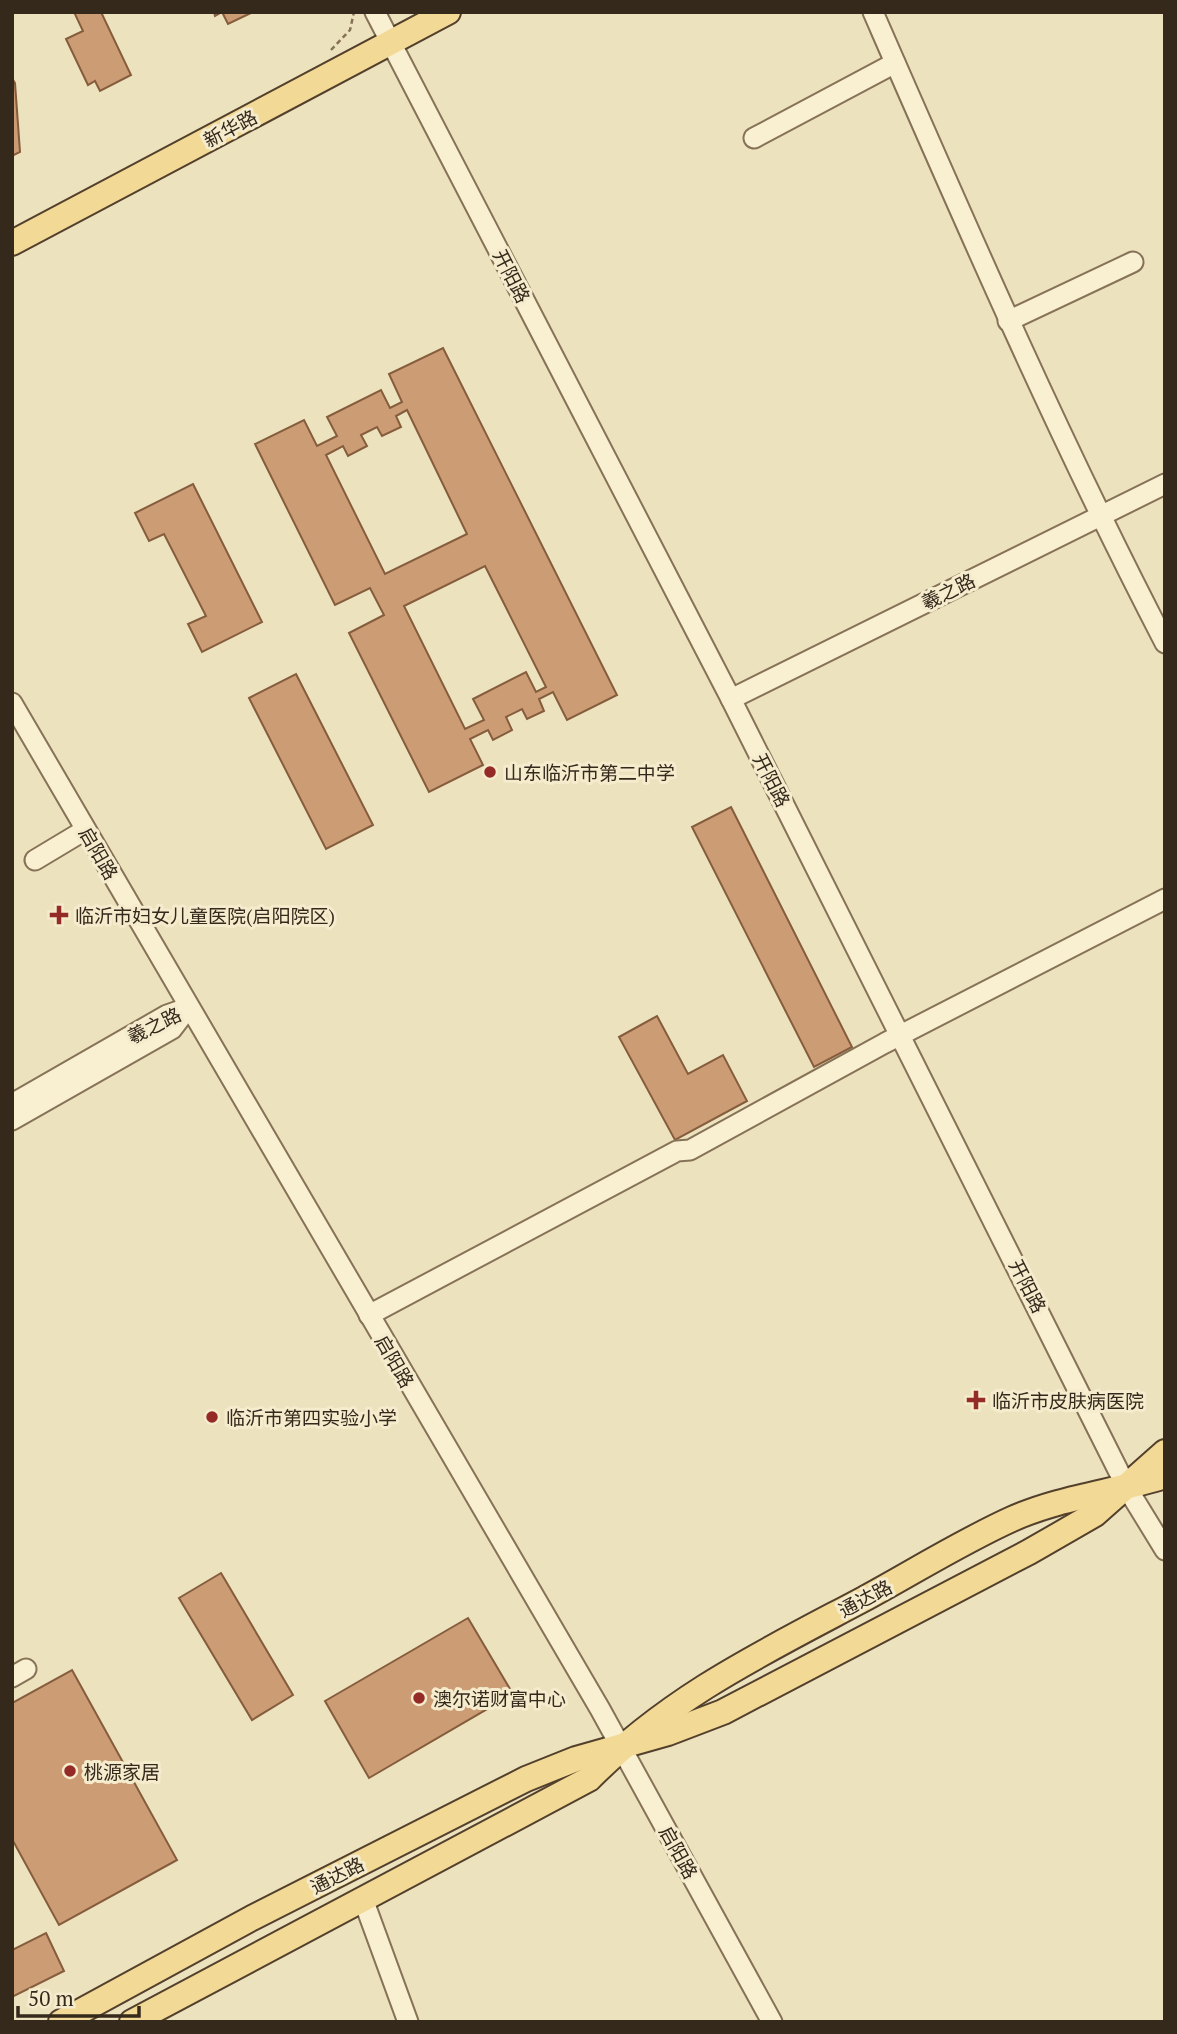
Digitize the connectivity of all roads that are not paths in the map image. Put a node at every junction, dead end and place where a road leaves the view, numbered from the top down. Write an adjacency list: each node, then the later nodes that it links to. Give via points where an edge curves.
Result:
1 (375, 12): 4 (street, 开阳路)
2 (449, 12): 4 (main road, 新华路)
3 (873, 12): 5 (street)
4 (391, 43): 7 (main road, 新华路); 13 (street, 开阳路)
5 (895, 63): 6 (street); 9 (street)
6 (754, 138)
7 (12, 243)
8 (1133, 262): 9 (street)
9 (1007, 321): 11 (street)
10 (1165, 484): 11 (street, 羲之路)
11 (1099, 516): 12 (street); 13 (street, 羲之路)
12 (1165, 643)
13 (731, 699): 19 (street, 开阳路)
14 (12, 703): 15 (street, 启阳路)
15 (80, 826): 16 (street); 18 (street, 启阳路)
16 (35, 860)
17 (1165, 899): 19 (street)
18 (188, 1008): 20 (street, 羲之路, via 167,1015); 21 (street, 羲之路, via 172,1029); 22 (street, 启阳路)
19 (901, 1035): 22 (street); 25 (street, 开阳路)
20 (12, 1104)
21 (12, 1120)
22 (369, 1315): 27 (street, 启阳路)
23 (1165, 1452): 25 (main road, 通达路)
24 (1165, 1476): 25 (main road, 通达路)
25 (1127, 1488): 26 (street, 开阳路); 27 (main road, 通达路, via 1095,1514 1029,1552 723,1712); 27 (main road, 通达路, via 1085,1495 1013,1519 709,1682)
26 (1165, 1550)
27 (621, 1747): 28 (main road, 通达路, via 589,1779); 29 (main road, 通达路, via 526,1779 252,1918); 32 (street, 启阳路)
28 (363, 1899): 30 (main road, 通达路); 31 (street)
29 (61, 2022)
30 (132, 2022)
31 (408, 2022)
32 (772, 2022)

